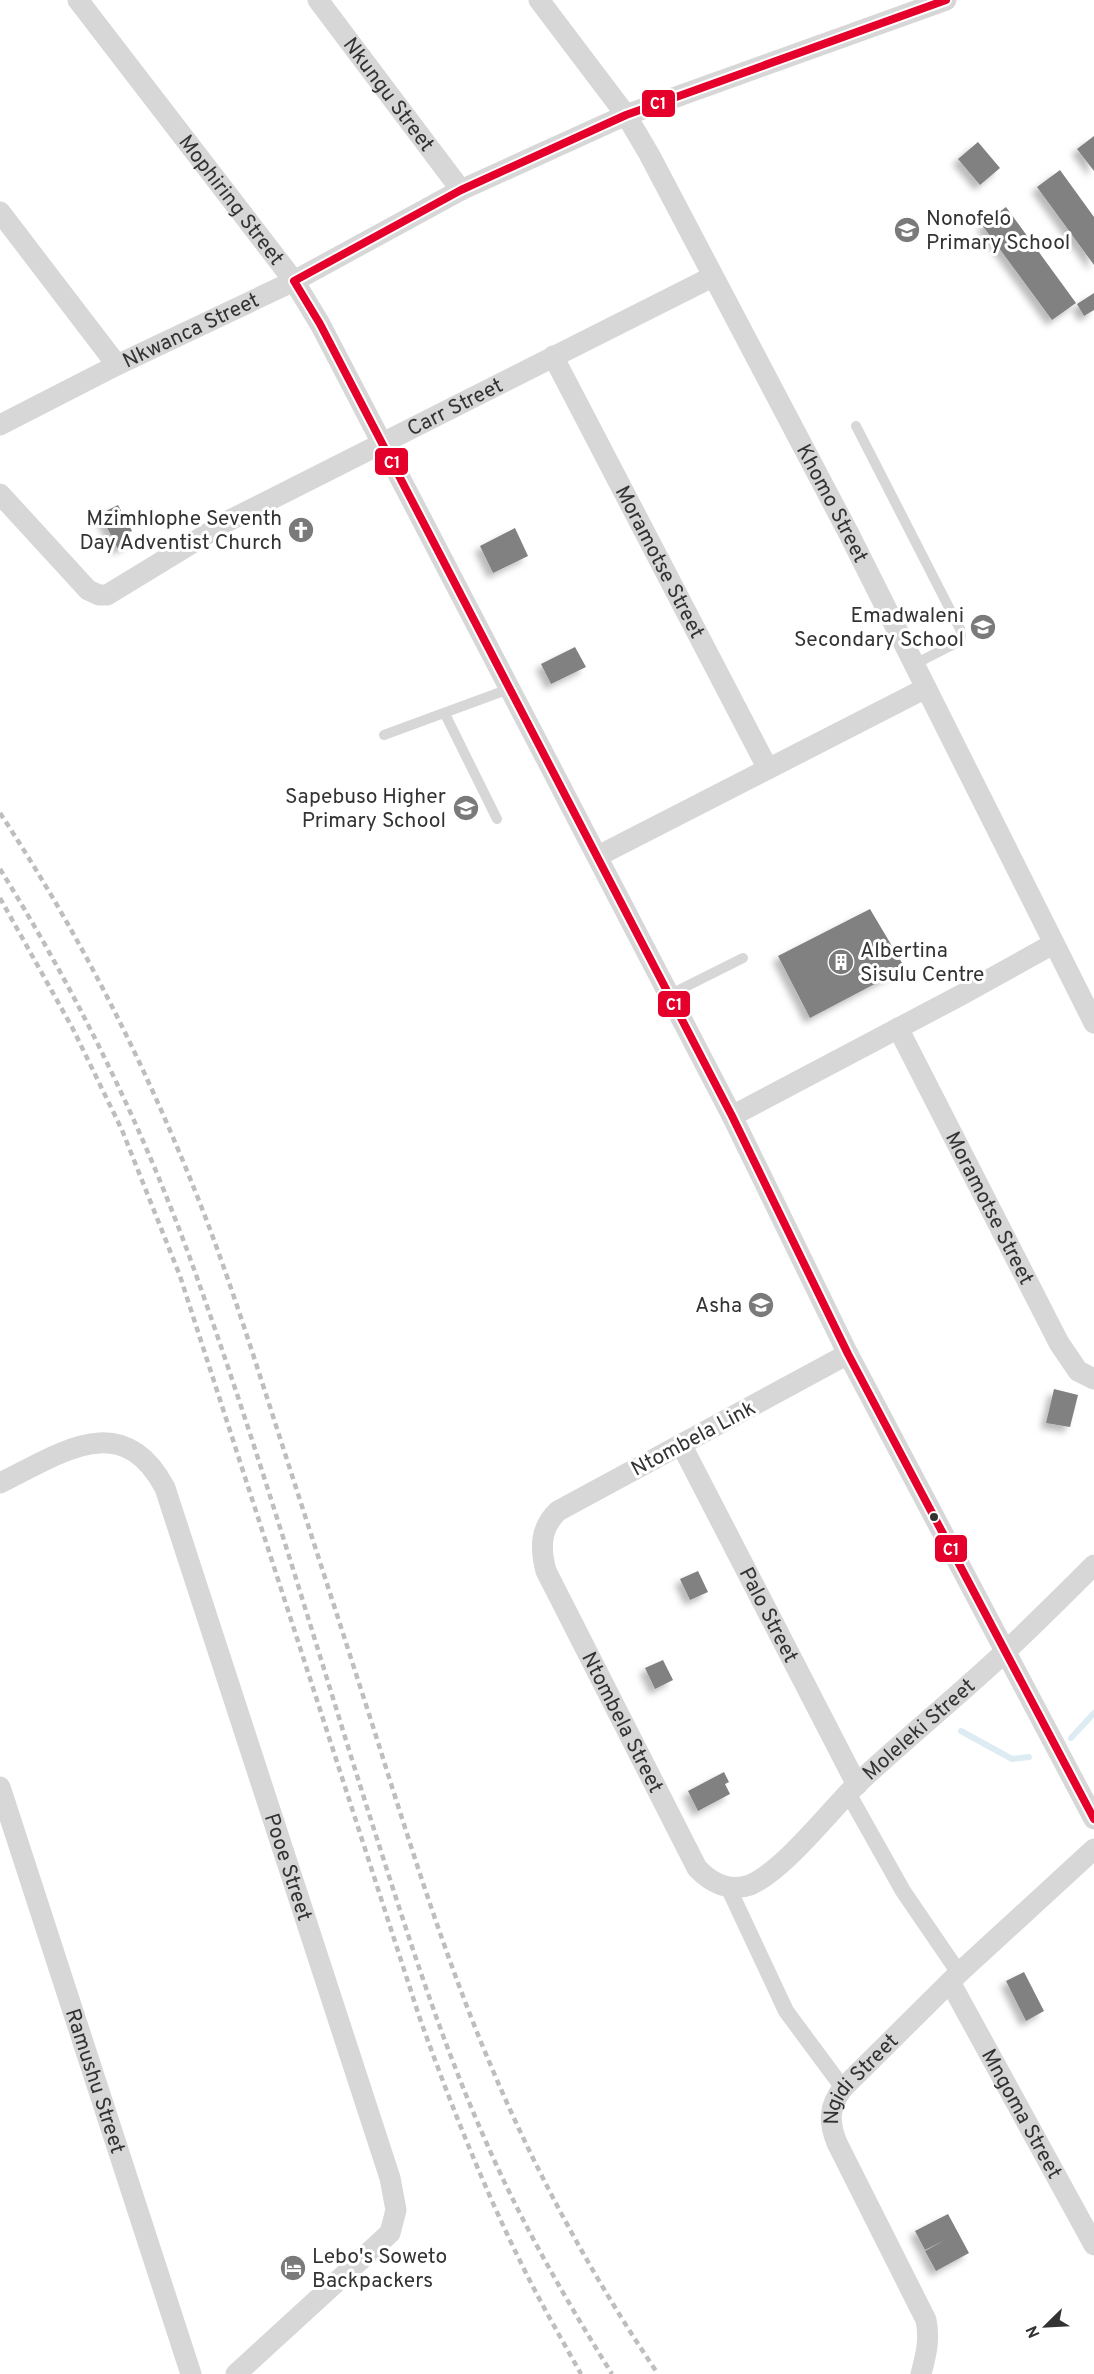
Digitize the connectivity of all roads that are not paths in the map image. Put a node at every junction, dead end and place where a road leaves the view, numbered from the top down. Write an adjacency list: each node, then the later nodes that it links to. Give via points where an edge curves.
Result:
1 (78, 0): 9 (street, Mophiring Street)
2 (318, 0): 6 (street, Nkungu Street)
3 (539, 0): 5 (street, Khomo Street)
4 (945, 0): 5 (street, Nkwanca Street)
5 (626, 115): 6 (street, Nkwanca Street); 8 (street, Khomo Street)
6 (461, 190): 9 (street, Nkwanca Street)
7 (0, 212): 11 (street)
8 (712, 277): 10 (street, Carr Street); 16 (street, Khomo Street, via 849,534)
9 (294, 281): 11 (street, Nkwanca Street); 14 (street, Mophiring Street)
10 (553, 356): 14 (street, Carr Street); 21 (street, Moramotse Street)
11 (117, 364): 12 (street, Nkwanca Street)
12 (0, 426)
13 (856, 426): 16 (lane, via 960,629 956,643)
14 (382, 443): 15 (street, Carr Street, via 230,520 107,595 88,590); 18 (street, Mophiring Street)
15 (0, 494)
16 (913, 665): 17 (street, Khomo Street)
17 (926, 688): 21 (street); 24 (street, Khomo Street)
18 (509, 689): 19 (lane); 23 (street, Mophiring Street)
19 (445, 714): 20 (lane); 22 (lane)
20 (384, 735)
21 (768, 769): 23 (street)
22 (497, 819)
23 (598, 856): 26 (street, Mophiring Street)
24 (1053, 944): 27 (street, Khomo Street); 28 (street)
25 (743, 958): 26 (lane)
26 (669, 994): 29 (street, Mophiring Street)
27 (1094, 1023)
28 (898, 1028): 29 (street); 31 (street, Moramotse Street, via 1059,1343 1078,1371)
29 (732, 1116): 30 (street, Mophiring Street)
30 (848, 1354): 32 (street, Ntombela Link); 36 (street, Mophiring Street)
31 (1094, 1379)
32 (681, 1444): 34 (street, Ntombela Link, via 558,1511); 38 (street, Palo Street)
33 (0, 1483): 46 (street, Pooe Street, via 75,1447 103,1442 123,1446 144,1458 159,1476 390,2178 396,2210 390,2232)
34 (544, 1530): 41 (street, Ntombela Street, via 546,1571 697,1868 710,1880)
35 (1094, 1565): 36 (street, Moleleki Street)
36 (1007, 1650): 38 (street, Moleleki Street); 39 (street, Mophiring Street)
37 (0, 1787): 45 (street, Ramushu Street)
38 (853, 1789): 41 (street, Moleleki Street, via 770,1872); 42 (street, via 903,1892)
39 (1094, 1819)
40 (1094, 1849): 42 (street, Ngidi Street)
41 (734, 1887): 43 (street, via 786,2011)
42 (954, 1978): 43 (street, Ngidi Street); 44 (street, Mngoma Street)
43 (843, 2088): 47 (street, Ngidi Street, via 831,2108 832,2129 926,2320 929,2334)
44 (1094, 2245)
45 (191, 2374)
46 (236, 2374)
47 (921, 2374)

